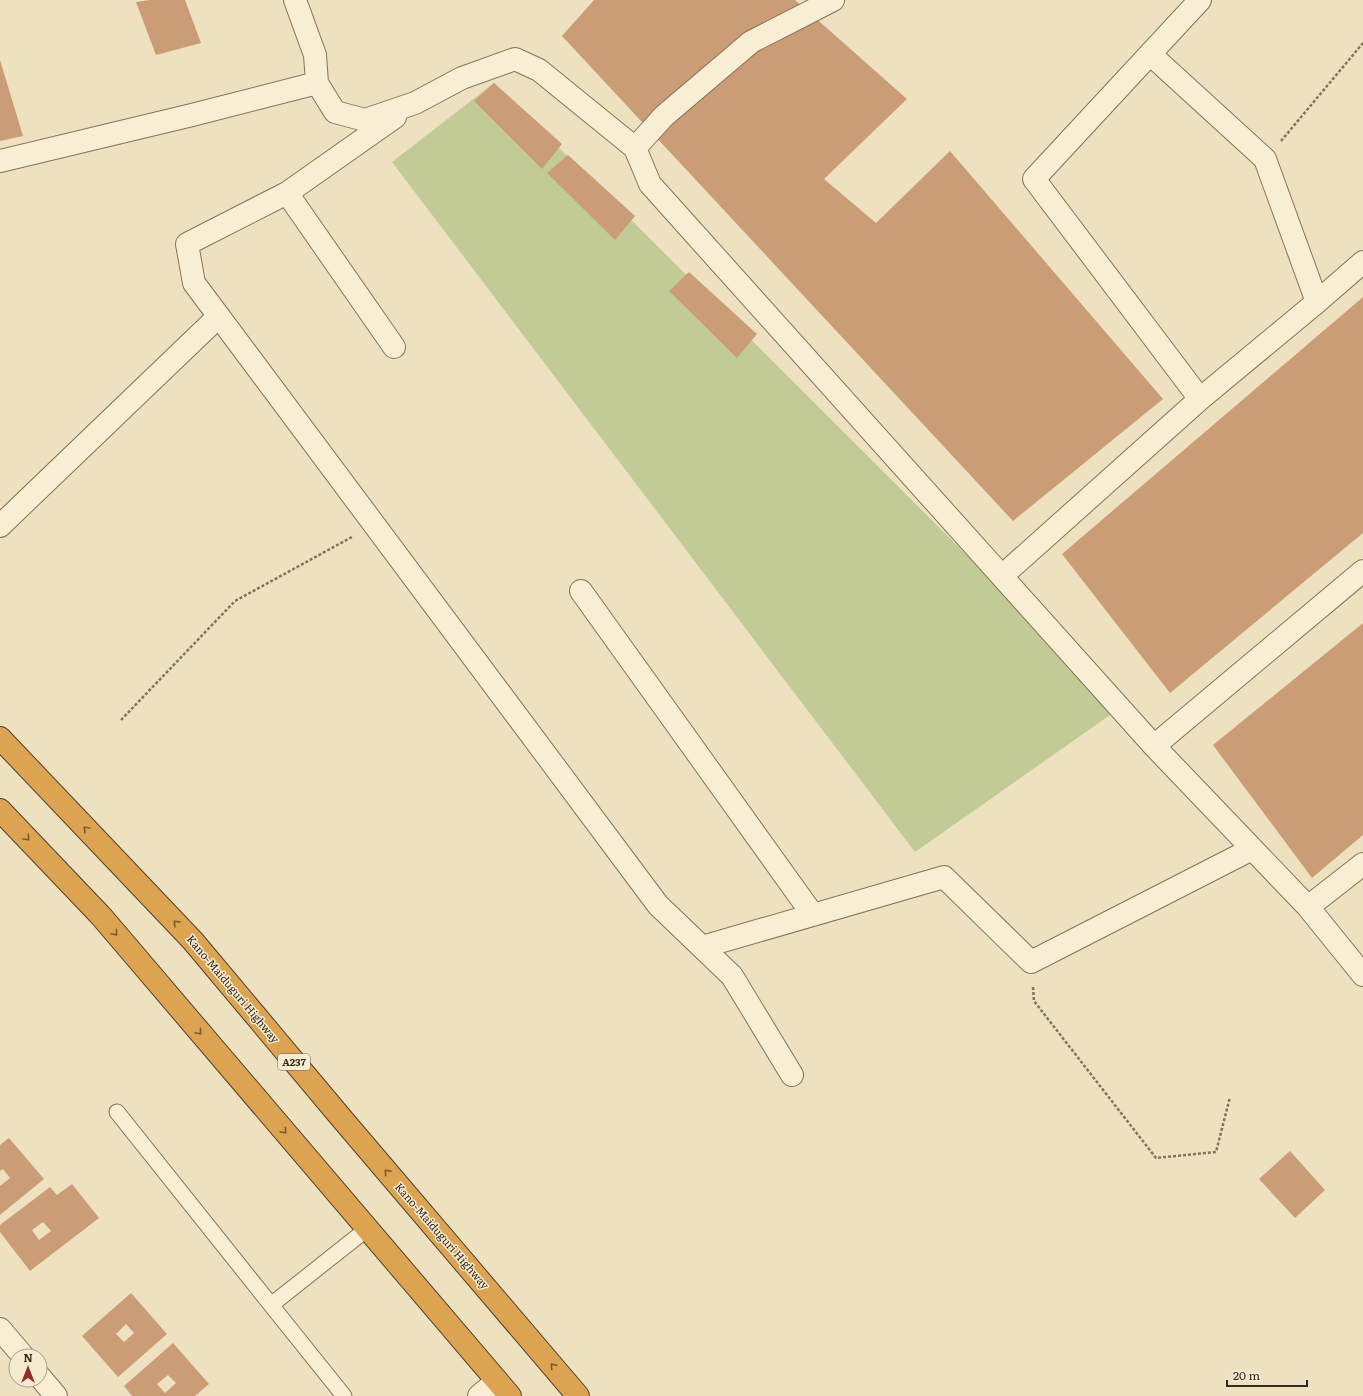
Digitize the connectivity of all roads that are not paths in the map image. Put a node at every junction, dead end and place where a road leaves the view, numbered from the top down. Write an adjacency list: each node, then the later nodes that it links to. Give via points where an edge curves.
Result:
1 (295, 0): 5 (street, via 315,55)
2 (833, 0): 7 (street, via 751,42 664,116)
3 (1200, 0): 4 (street)
4 (1150, 54): 11 (street, via 1265,159); 14 (street, via 1034,179)
5 (316, 83): 6 (street, via 335,112 365,120); 8 (street)
6 (415, 103): 7 (street, via 462,78 515,59 539,70); 9 (street)
7 (635, 148): 17 (street, via 650,184)
8 (0, 161)
9 (287, 193): 12 (street, via 187,244 194,283); 13 (street)
10 (1363, 262): 11 (street)
11 (1318, 302): 14 (street)
12 (219, 316): 15 (street); 26 (street, via 658,905)
13 (394, 347)
14 (1200, 399): 17 (street)
15 (0, 526)
16 (1363, 571): 20 (street)
17 (1002, 576): 20 (street)
18 (581, 591): 25 (street)
19 (0, 738): 39 (highway, Kano-Maiduguri Highway / A237, one-way to 19, via 193,941)
20 (1154, 746): 22 (street)
21 (0, 810): 30 (highway, one-way to 30, via 100,916)
22 (1252, 849): 24 (street); 25 (street, via 1031,962 944,877)
23 (1363, 864): 24 (street)
24 (1308, 907): 27 (street)
25 (813, 915): 26 (street)
26 (702, 947): 28 (street, via 732,976)
27 (1363, 976)
28 (792, 1076)
29 (117, 1112): 31 (lane)
30 (367, 1229): 31 (lane); 35 (highway)
31 (270, 1305): 37 (lane)
32 (0, 1329): 33 (street)
33 (16, 1348)
34 (48, 1386): 36 (street)
35 (503, 1388): 38 (street)
36 (56, 1396)
37 (344, 1396)
38 (479, 1396)
39 (578, 1396)

